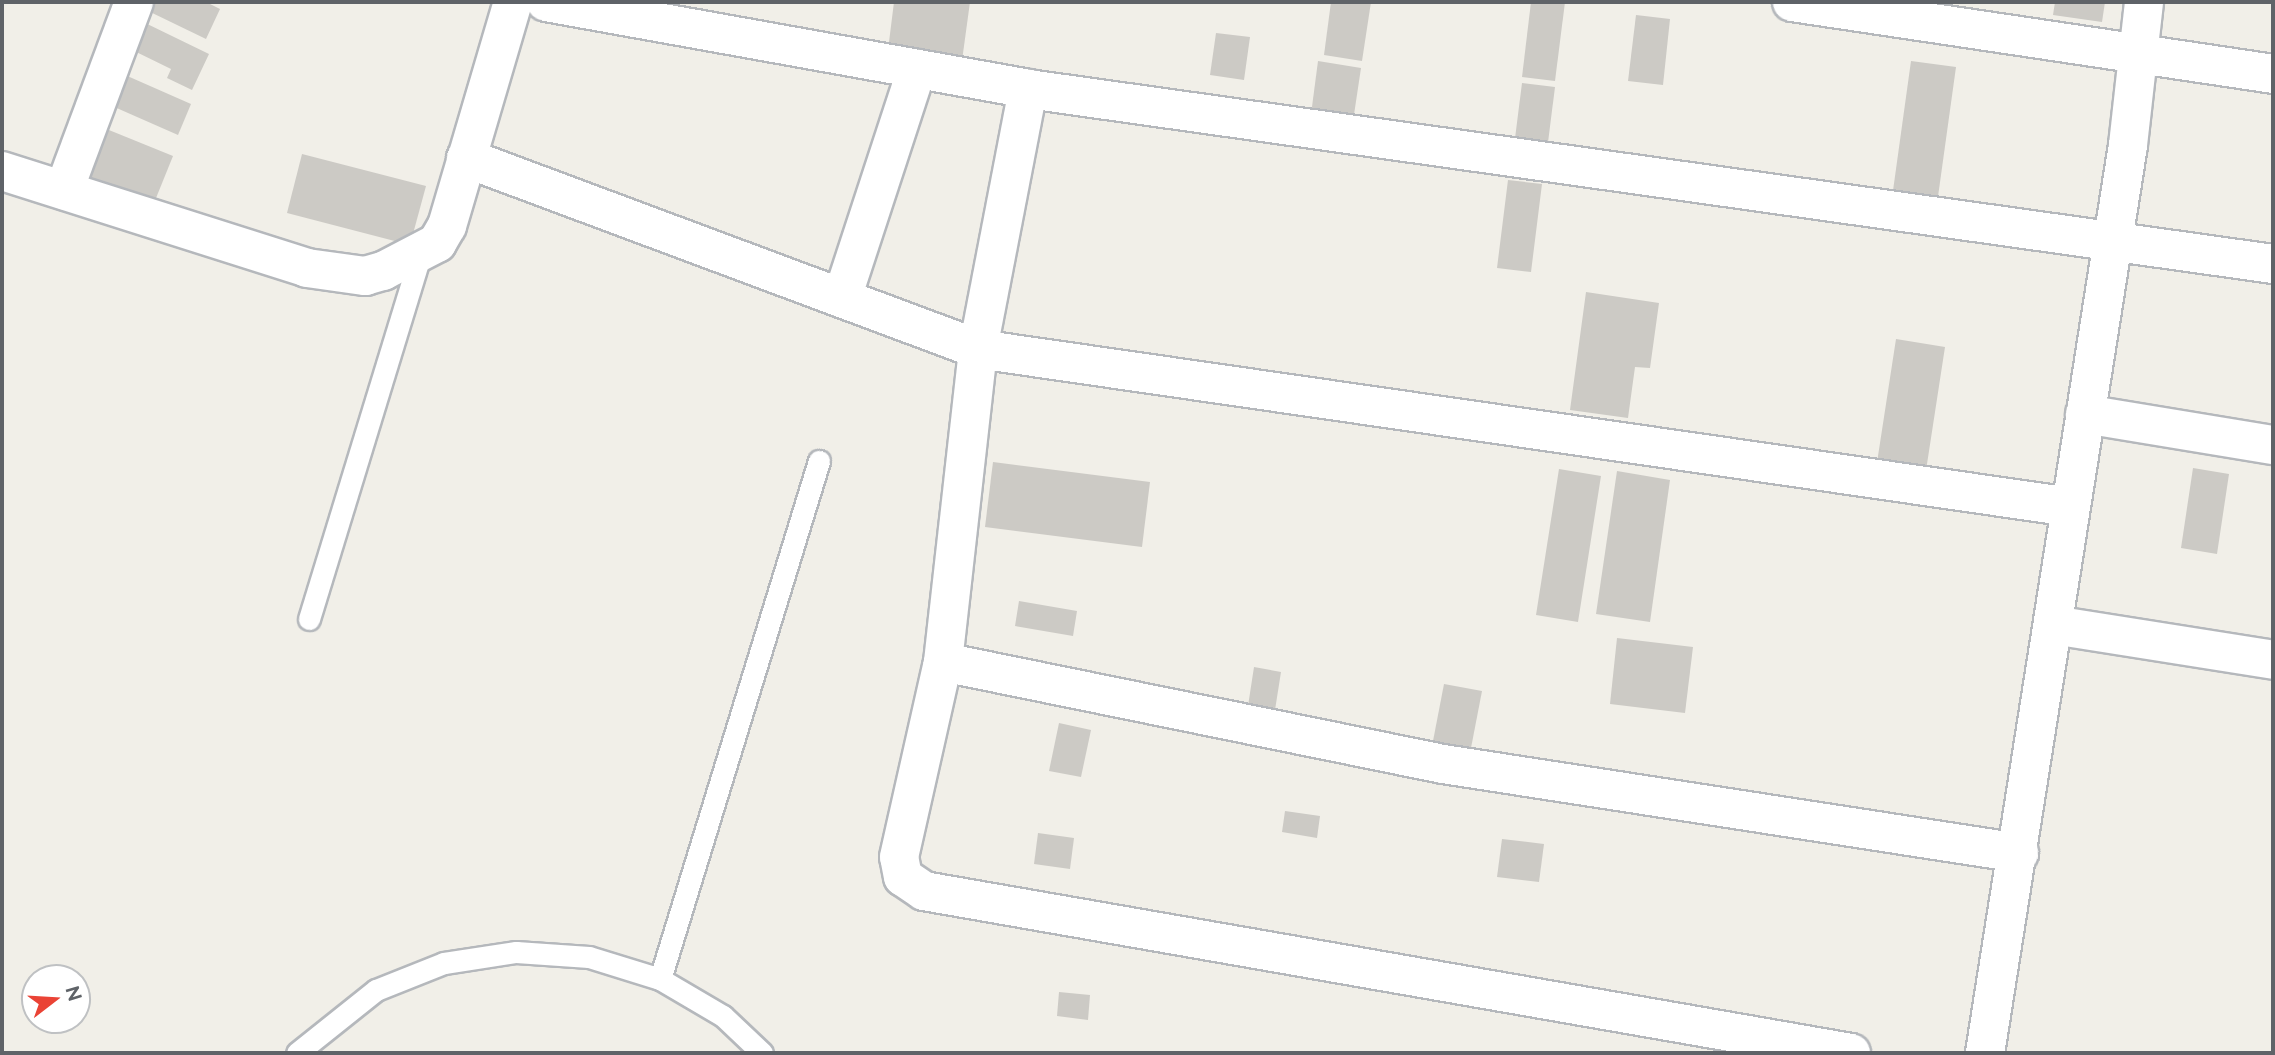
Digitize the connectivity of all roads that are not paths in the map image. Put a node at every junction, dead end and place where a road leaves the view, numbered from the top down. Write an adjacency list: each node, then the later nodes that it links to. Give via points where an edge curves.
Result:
1 (134, 2): 12 (street)
2 (513, 2): 10 (street)
3 (546, 2): 7 (street)
4 (1792, 2): 6 (street)
5 (2144, 2): 6 (street)
6 (2139, 54): 8 (street); 13 (street)
7 (917, 69): 9 (street); 16 (street)
8 (2273, 74)
9 (1028, 89): 13 (street); 17 (street)
10 (466, 158): 14 (street, via 447,226); 16 (street)
11 (2, 171): 12 (street)
12 (64, 190): 14 (street, via 307,268 365,276)
13 (2113, 242): 15 (street); 18 (street)
14 (421, 253): 22 (lane)
15 (2273, 264)
16 (842, 298): 17 (street)
17 (978, 349): 21 (street); 25 (street)
18 (2085, 414): 19 (street); 21 (street)
19 (2273, 445)
20 (820, 461): 27 (lane)
21 (2070, 507): 23 (street)
22 (309, 619)
23 (2053, 625): 24 (street); 26 (street)
24 (2273, 660)
25 (943, 662): 26 (street, via 1443,764); 30 (street, via 899,857 902,877 924,891)
26 (2019, 853): 31 (street)
27 (660, 979): 28 (lane, via 589,957 553,954 516,952 444,963 376,990); 29 (lane, via 723,1016)
28 (297, 1053)
29 (762, 1053)
30 (1851, 1053)
31 (1984, 1053)

